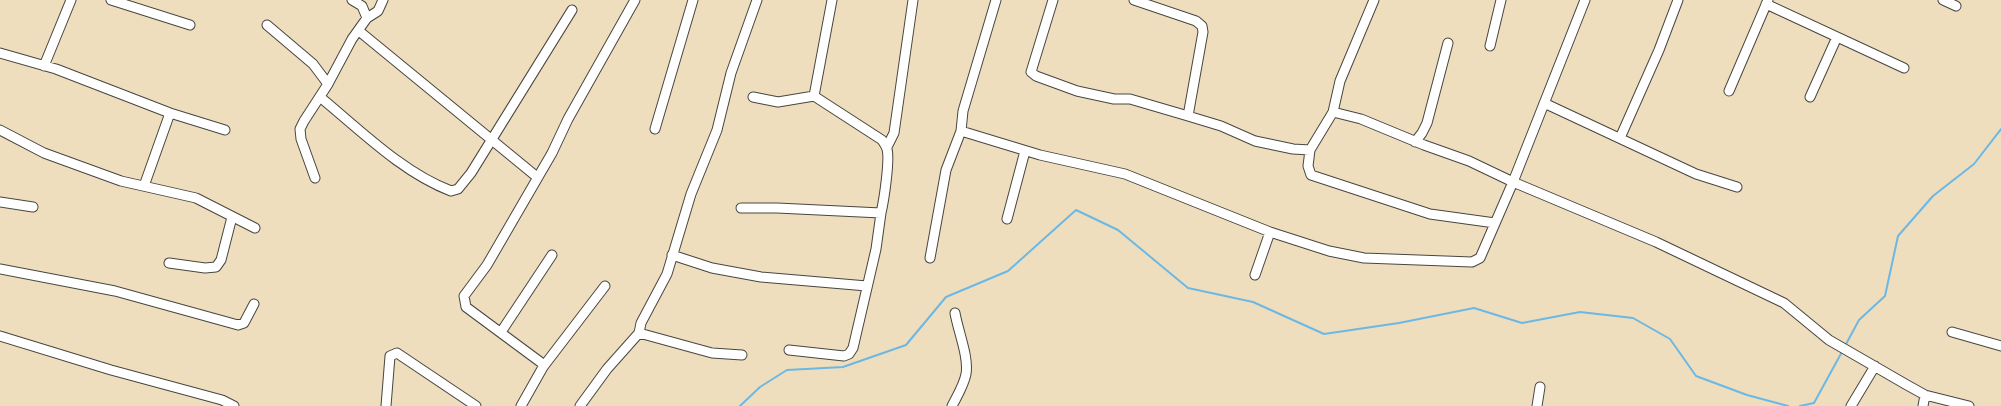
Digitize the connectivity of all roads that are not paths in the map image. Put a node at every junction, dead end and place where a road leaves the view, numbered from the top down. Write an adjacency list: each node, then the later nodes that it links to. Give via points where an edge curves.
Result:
1 (71, 0): 29 (street)
2 (111, 0): 22 (street)
3 (352, 0): 21 (street, via 362,6)
4 (383, 0): 21 (street, via 378,11)
5 (635, 0): 51 (street)
6 (693, 0): 41 (street)
7 (757, 0): 66 (street, via 731,73 717,130 691,194)
8 (832, 0): 33 (street)
9 (912, 0): 48 (street, via 894,134)
10 (1053, 0): 40 (street, via 1031,72 1077,91 1114,99 1130,99)
11 (1134, 0): 40 (street, via 1196,21 1202,26)
12 (1374, 0): 38 (street, via 1340,81)
13 (1501, 0): 27 (street)
14 (1678, 0): 45 (street)
15 (1943, 0): 19 (street)
16 (992, 1): 44 (street, via 963,111)
17 (1583, 1): 37 (street)
18 (1767, 2): 25 (street); 32 (street)
19 (1956, 6)
20 (572, 10): 46 (street)
21 (367, 18): 24 (street)
22 (190, 25)
23 (267, 25): 31 (street, via 313,64)
24 (360, 31): 31 (street, via 352,39); 46 (street)
25 (1837, 37): 30 (street); 35 (street)
26 (1448, 43): 47 (street, via 1427,123)
27 (1490, 46)
28 (0, 53): 29 (street)
29 (44, 66): 39 (street, via 90,81)
30 (1904, 68)
31 (328, 84): 34 (street)
32 (1729, 91)
33 (814, 96): 36 (street, via 778,102); 48 (street, via 882,140)
34 (320, 97): 46 (street, via 403,164 428,182 451,192 458,189 471,173); 52 (street, via 300,129)
35 (1810, 97)
36 (753, 98)
37 (1544, 103): 45 (street); 53 (street)
38 (1333, 112): 47 (street, via 1361,119); 49 (street)
39 (170, 113): 43 (street); 54 (street)
40 (1188, 116): 49 (street, via 1221,126 1255,141)
41 (655, 129)
42 (0, 130): 54 (street, via 44,153 121,181)
43 (225, 130)
44 (961, 131): 50 (street); 67 (street, via 946,170)
45 (1620, 138): 55 (street, via 1696,174)
46 (491, 139): 51 (street)
47 (1415, 142): 53 (street, via 1469,160)
48 (887, 148): 59 (street)
49 (1310, 150): 62 (street, via 1308,166 1311,175 1430,214)
50 (1025, 151): 61 (street); 64 (street, via 1125,174)
51 (537, 177): 75 (street, via 487,265 464,296 466,307)
52 (315, 178)
53 (1514, 182): 62 (street); 82 (street, via 1656,242 1760,291 1784,304 1830,340)
54 (144, 186): 60 (street, via 196,198)
55 (1737, 187)
56 (0, 202): 57 (street)
57 (33, 207)
58 (741, 208): 59 (street)
59 (881, 213): 72 (street)
60 (232, 217): 63 (street); 68 (street, via 221,260 216,267)
61 (1007, 219)
62 (1495, 223): 64 (street, via 1480,258 1472,262 1364,258 1329,251)
63 (255, 228)
64 (1270, 232): 70 (street)
65 (552, 255): 75 (street)
66 (672, 255): 72 (street, via 712,268 761,277); 77 (street, via 667,274 641,323)
67 (930, 258)
68 (169, 263)
69 (0, 269): 73 (street, via 115,291 238,325 244,323)
70 (1255, 275)
71 (605, 286): 83 (street)
72 (867, 286): 80 (street, via 853,348 848,354 844,356)
73 (254, 304)
74 (955, 313): 91 (street, via 965,355 966,374)
75 (501, 332): 83 (street, via 541,361)
76 (1952, 332): 79 (street)
77 (639, 333): 81 (street, via 712,353); 90 (street, via 607,369)
78 (0, 336): 86 (street, via 222,400)
79 (2001, 346)
80 (789, 350)
81 (742, 355)
82 (1876, 366): 85 (street); 93 (street)
83 (543, 367): 89 (street)
84 (1540, 387): 92 (street)
85 (1925, 394): 94 (street); 95 (street)
86 (234, 406)
87 (386, 406): 88 (street, via 390,356 397,353)
88 (476, 406)
89 (520, 406)
90 (580, 406)
91 (952, 406)
92 (1537, 406)
93 (1851, 406)
94 (1923, 406)
95 (1969, 406)

